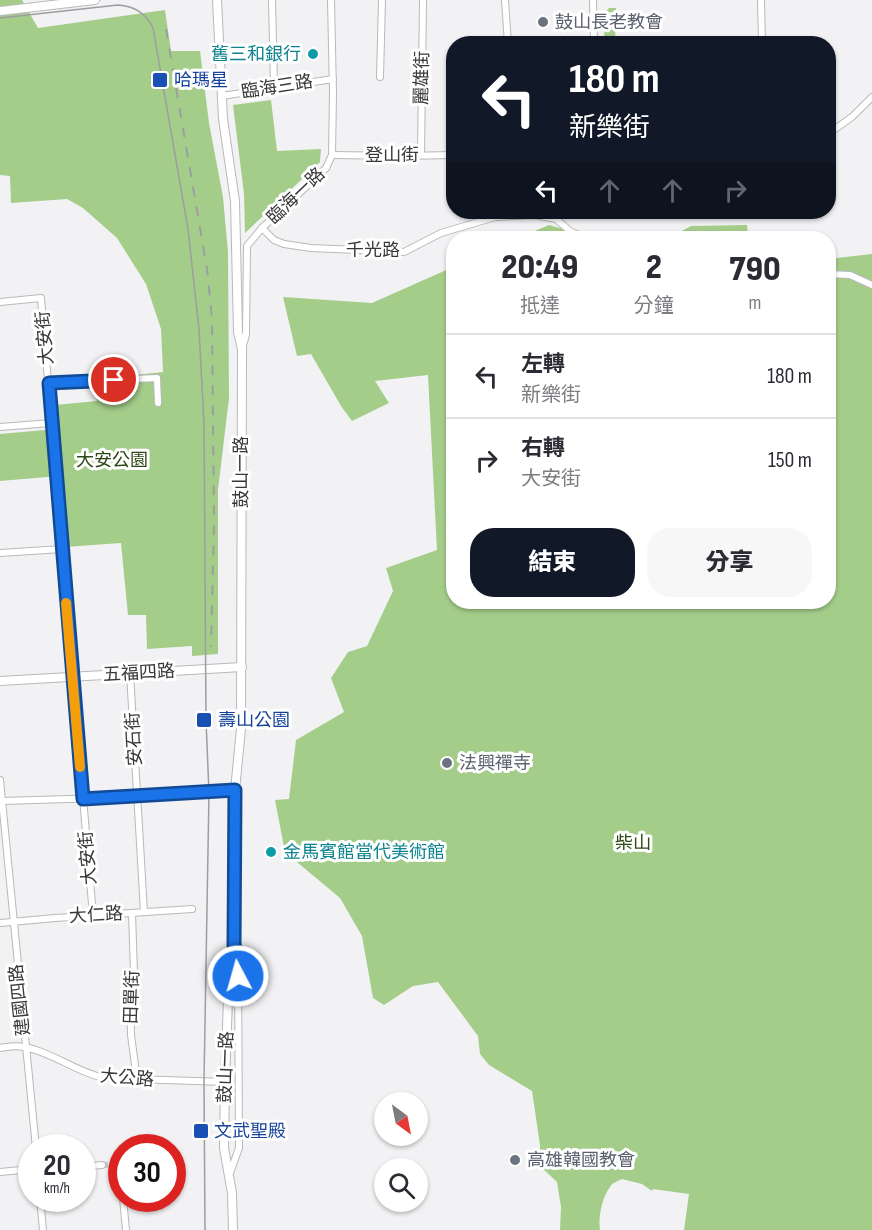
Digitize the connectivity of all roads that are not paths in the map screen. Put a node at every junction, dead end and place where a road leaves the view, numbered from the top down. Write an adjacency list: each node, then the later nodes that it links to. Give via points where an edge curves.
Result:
1 (95, 0): 10 (street)
2 (217, 0): 17 (street, 鼓山一路)
3 (272, 0): 16 (street)
4 (331, 0): 15 (street, 臨海一路)
5 (382, 0): 14 (street)
6 (423, 0): 21 (street, 麗雄街)
7 (505, 0): 11 (street)
8 (593, 0): 12 (street)
9 (761, 0): 13 (street)
10 (0, 11)
11 (507, 36)
12 (594, 36)
13 (762, 36)
14 (380, 77)
15 (333, 79): 16 (street, 臨海三路); 20 (street, 臨海一路)
16 (274, 87): 17 (street, 臨海三路)
17 (222, 96): 32 (street, 鼓山一路, via 236,201 238,332)
18 (872, 97): 19 (street)
19 (836, 128)
20 (332, 155): 21 (street, 登山街); 25 (street, 臨海一路, via 326,168)
21 (421, 155): 22 (street, 登山街)
22 (446, 155)
23 (488, 219): 26 (street, 千光路)
24 (556, 219): 27 (street, 千光路)
25 (262, 228): 28 (street, 千光路, via 274,240 311,249 404,252); 32 (street, 臨海一路, via 248,246 246,335)
26 (448, 231)
27 (570, 231)
28 (446, 232)
29 (836, 274): 30 (street, via 850,275)
30 (872, 285)
31 (0, 302): 33 (street, 大安街, via 41,298)
32 (242, 349): 39 (street, 鼓山一路)
33 (49, 383): 34 (street, via 157,378); 35 (street, 大安街)
34 (158, 403)
35 (51, 423): 36 (street); 37 (street, 大安街)
36 (0, 427)
37 (62, 549): 38 (street); 41 (street, 大安街)
38 (0, 553)
39 (242, 667): 40 (street, 五福四路); 44 (street, 鼓山一路)
40 (130, 673): 41 (street, 五福四路); 45 (street, 安石街)
41 (73, 676): 42 (street, 五福四路); 46 (street, 大安街)
42 (0, 681)
43 (0, 780): 47 (street, 建國四路)
44 (235, 790): 45 (street); 54 (street, 鼓山一路)
45 (137, 797): 46 (street); 49 (street, 安石街)
46 (83, 799): 47 (street); 51 (street, 大安街)
47 (1, 801): 52 (street, 建國四路)
48 (192, 909): 49 (street, 大仁路)
49 (144, 912): 50 (street, 大仁路)
50 (132, 913): 51 (street, 大仁路); 57 (street, 田單街, via 134,973 130,995)
51 (93, 916): 52 (street, 大仁路)
52 (13, 922): 53 (street, 大仁路); 55 (street, 建國四路)
53 (0, 923)
54 (234, 945): 58 (street, 鼓山一路, via 229,972); 64 (street, 鼓山一路, via 238,957 239,1148)
55 (25, 1047): 56 (street, 大公路); 57 (street, 大公路, via 87,1073); 59 (street, 建國四路)
56 (0, 1048)
57 (136, 1080): 58 (street, 大公路)
58 (225, 1082): 64 (street, 鼓山一路, via 224,1148)
59 (34, 1134)
60 (102, 1165): 61 (street)
61 (96, 1166)
62 (18, 1170): 63 (street)
63 (0, 1172)
64 (230, 1174): 69 (street)
65 (41, 1212): 67 (street)
66 (124, 1212): 68 (street)
67 (43, 1230)
68 (126, 1230)
69 (233, 1230)

